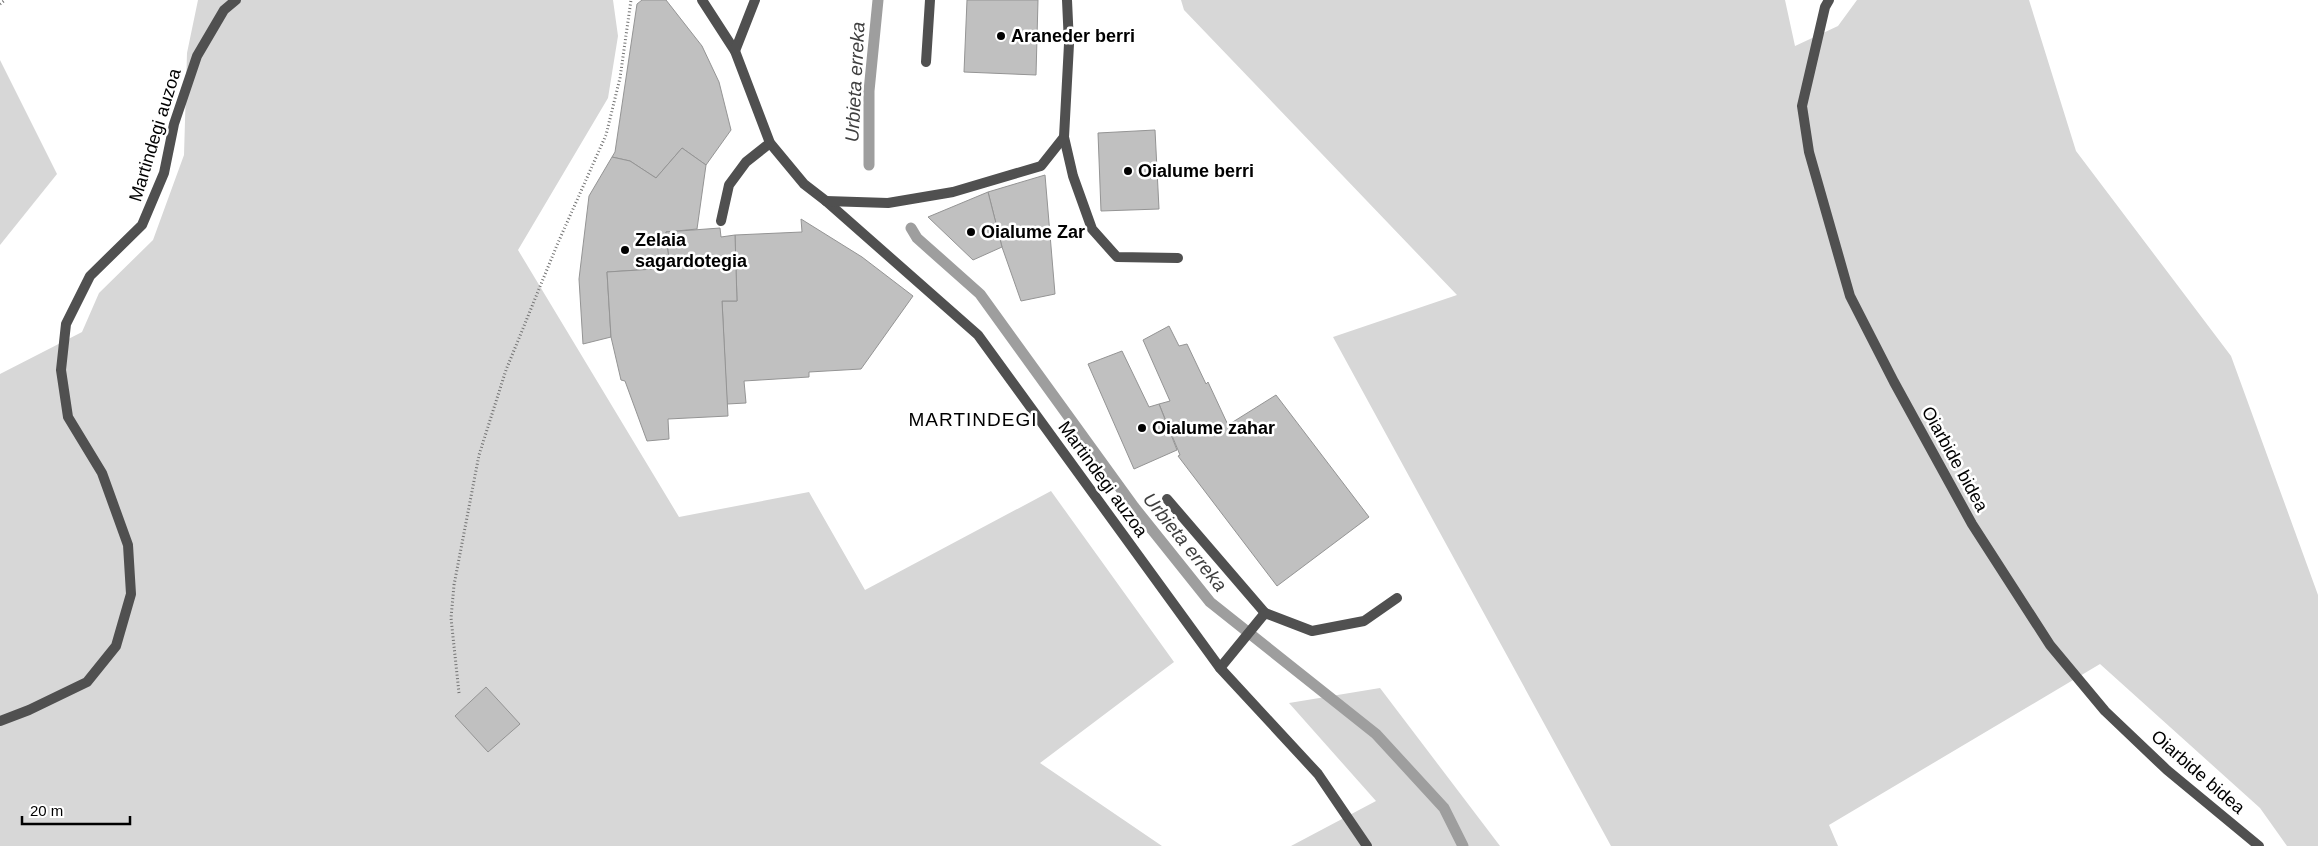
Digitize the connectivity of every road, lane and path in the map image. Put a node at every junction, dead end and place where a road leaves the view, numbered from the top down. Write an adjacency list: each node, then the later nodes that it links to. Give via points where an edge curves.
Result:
1 (5, 0): 9 (path)
2 (236, 0): 22 (street, Martindegi auzoa, via 224,10 197,56 174,124 164,173 142,225 90,276 66,324 61,370 68,417 102,473 128,545 131,594 116,646 87,682)
3 (630, 0): 21 (path, via 620,78 606,135 506,370 479,455 454,585 451,618)
4 (702, 0): 10 (street, Martindegi auzoa)
5 (756, 0): 10 (street)
6 (930, 0): 11 (street)
7 (1067, 0): 12 (street, via 1069,44)
8 (1829, 0): 24 (street, Oiarbide bidea, via 1802,106 1809,152 1850,296 1859,314 1972,524 2050,646 2105,711 2167,770)
9 (0, 4)
10 (735, 51): 13 (street, Martindegi auzoa)
11 (926, 62)
12 (1064, 137): 14 (street, via 1041,166 953,192 888,203); 16 (street, via 1073,176 1092,229 1118,257)
13 (770, 143): 14 (street, Martindegi auzoa, via 804,184); 15 (street, via 746,162 729,185)
14 (826, 200): 20 (street, Martindegi auzoa, via 978,335)
15 (721, 221)
16 (1178, 258)
17 (1167, 499): 19 (street)
18 (1397, 598): 19 (street, via 1364,621 1312,631)
19 (1261, 616): 20 (street)
20 (1220, 668): 23 (street, Martindegi auzoa, via 1318,774)
21 (459, 693)
22 (0, 721)
23 (1367, 846)
24 (2259, 846)

